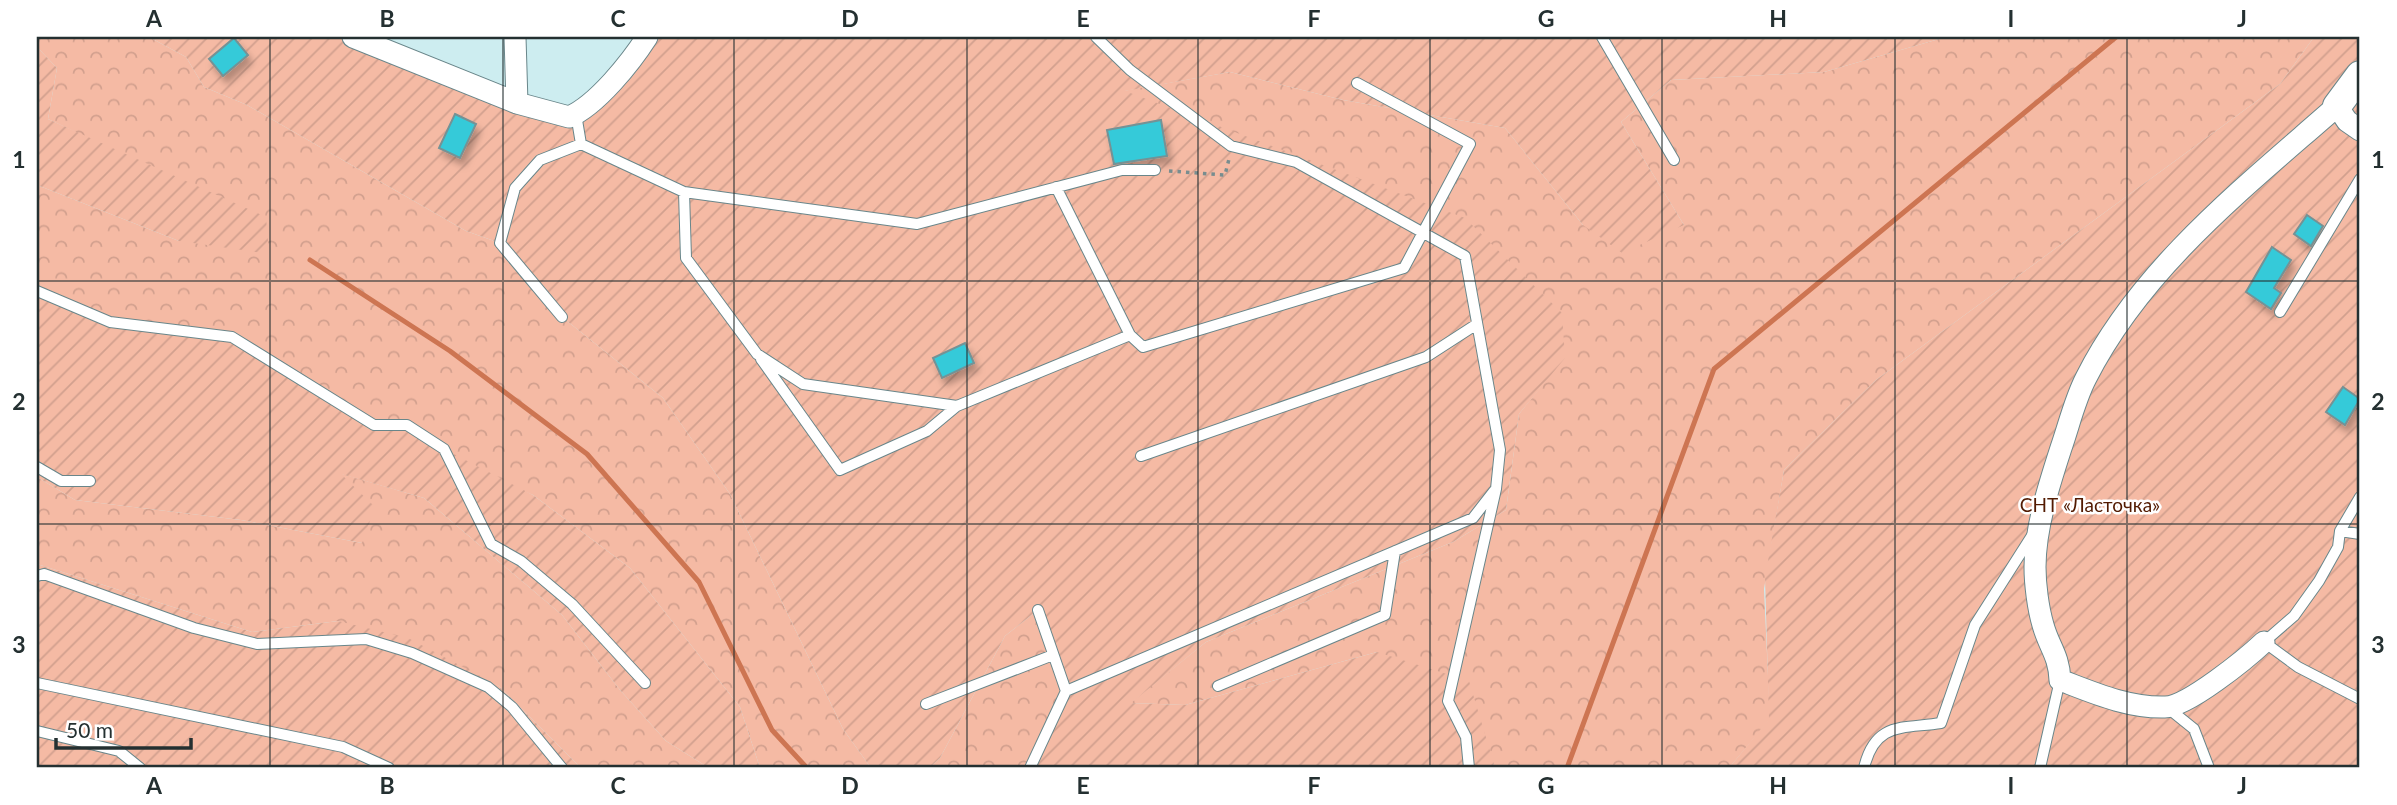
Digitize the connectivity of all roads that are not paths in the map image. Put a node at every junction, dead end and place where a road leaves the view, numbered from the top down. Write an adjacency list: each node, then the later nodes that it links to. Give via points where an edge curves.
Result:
1 (353, 37): 8 (street)
2 (515, 37): 8 (street)
3 (647, 37): 10 (street, via 636,55)
4 (1096, 37): 18 (lane, via 1130,70 1231,146 1296,162)
5 (1602, 37): 13 (lane)
6 (2360, 75): 9 (street)
7 (1357, 83): 18 (lane, via 1470,144)
8 (517, 103): 10 (street, via 547,114)
9 (2337, 106): 11 (street); 31 (street, via 2227,203 2147,285 2115,328 2084,380)
10 (576, 114): 12 (lane)
11 (2360, 130)
12 (581, 144): 17 (lane); 21 (lane, via 540,160 515,188 500,243)
13 (1674, 160)
14 (1155, 170): 16 (lane, via 1122,170)
15 (2360, 179): 20 (lane)
16 (1056, 187): 17 (lane, via 918,224); 23 (lane)
17 (684, 192): 24 (lane, via 686,258)
18 (1422, 232): 22 (lane, via 1465,256); 23 (lane, via 1404,268 1143,347)
19 (37, 291): 41 (lane, via 110,322 232,337 374,425 407,425 444,449 491,544 521,561 572,604)
20 (2280, 312)
21 (562, 317)
22 (1477, 324): 26 (lane, via 1426,357); 29 (lane, via 1500,450)
23 (1130, 335): 25 (lane)
24 (757, 354): 25 (lane, via 803,384); 25 (lane, via 840,470 927,431)
25 (957, 406)
26 (1141, 456)
27 (37, 467): 28 (lane, via 61,481)
28 (90, 481)
29 (1496, 489): 34 (lane, via 1473,518); 52 (lane, via 1448,701 1466,737)
30 (2360, 497): 32 (lane)
31 (2041, 522): 39 (street, via 2036,579 2043,625 2059,660); 53 (lane, via 1975,625 1941,723 1903,725 1887,732 1875,742)
32 (2340, 531): 33 (lane); 37 (lane, via 2338,547 2319,581 2294,616)
33 (2360, 534)
34 (1395, 551): 42 (lane, via 1385,615); 43 (lane)
35 (37, 576): 50 (lane, via 44,574 194,628 257,644 366,639 412,653 488,687 512,707)
36 (1038, 610): 38 (lane)
37 (2264, 642): 44 (lane, via 2298,667); 46 (street, via 2234,670)
38 (1053, 655): 43 (lane); 45 (lane)
39 (2060, 680): 46 (street, via 2118,702); 54 (lane)
40 (37, 683): 49 (lane, via 344,747)
41 (645, 683)
42 (1217, 686)
43 (1066, 691): 51 (lane)
44 (2360, 699)
45 (926, 704)
46 (2168, 708): 55 (lane, via 2194,729)
47 (37, 731): 48 (lane, via 119,751)
48 (140, 768)
49 (389, 768)
50 (562, 768)
51 (1030, 768)
52 (1469, 768)
53 (1864, 768)
54 (2040, 768)
55 (2209, 768)

